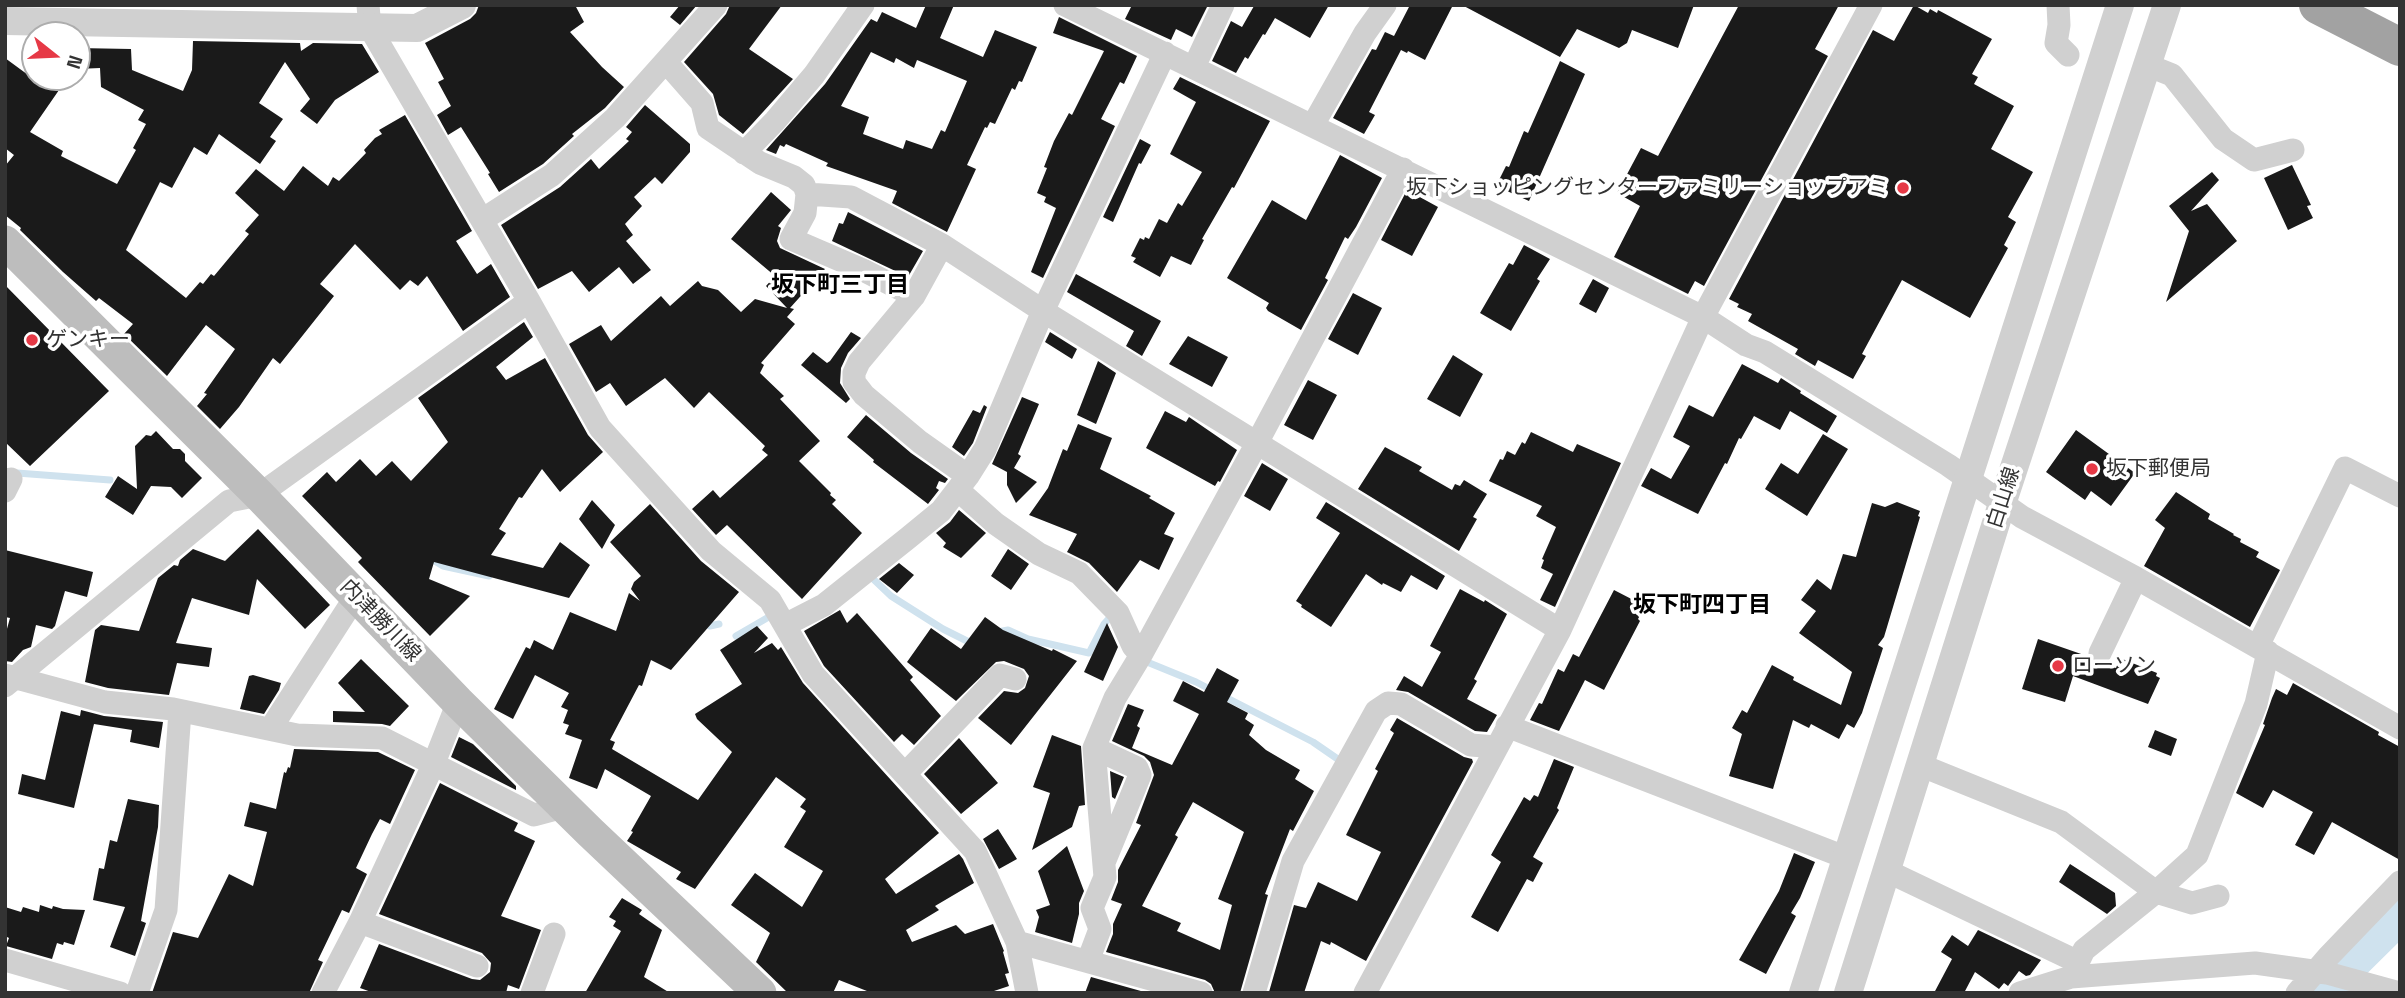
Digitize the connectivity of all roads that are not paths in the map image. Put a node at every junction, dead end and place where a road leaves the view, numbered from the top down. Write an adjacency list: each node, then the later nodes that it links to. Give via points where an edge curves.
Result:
1 (461, 5): 13 (street, via 417,28)
2 (716, 5): 18 (street)
3 (863, 5): 23 (street, via 814,75)
4 (1065, 5): 16 (street)
5 (1223, 5): 20 (street)
6 (1385, 5): 21 (street)
7 (1871, 5): 32 (street)
8 (2058, 5): 17 (street, via 2056,43)
9 (2120, 5): 34 (street, 白山線)
10 (2167, 5): 19 (street, 白山線)
11 (2318, 5): 15 (highway)
12 (74, 13): 13 (street); 14 (street)
13 (369, 17): 26 (street)
14 (5, 21)
15 (2400, 47)
16 (1165, 53): 20 (street); 31 (street)
17 (2068, 55)
18 (666, 62): 23 (street, via 702,103 708,128); 26 (street, via 615,118 552,175)
19 (2147, 65): 22 (street, via 2172,75 2223,139 2254,160); 38 (street, 白山線)
20 (1194, 67): 21 (street)
21 (1313, 125): 24 (street)
22 (2293, 150)
23 (744, 153): 25 (street, via 794,177)
24 (1403, 169): 32 (street); 33 (street)
25 (807, 194): 28 (street, via 851,197); 29 (street, via 805,213 791,239)
26 (482, 220): 30 (street)
27 (5, 242): 36 (main road, 内津勝川線)
28 (942, 245): 29 (street); 31 (street)
29 (914, 296): 35 (street, via 859,362 854,382)
30 (529, 301): 36 (street); 41 (street, via 600,428 711,551 770,600)
31 (1043, 311): 33 (street); 35 (street, via 990,437)
32 (1703, 317): 34 (street); 42 (street)
33 (1257, 443): 42 (street); 45 (street)
34 (1968, 481): 38 (street); 59 (street, 白山線)
35 (963, 483): 41 (street, via 941,511 824,605); 45 (street, via 996,524 1079,573 1118,613)
36 (259, 495): 40 (main road, 内津勝川線); 47 (street, via 229,501)
37 (2400, 496): 43 (street, via 2345,468)
38 (2002, 504): 39 (street); 56 (street, 白山線)
39 (2136, 578): 43 (street); 44 (street)
40 (356, 596): 48 (main road, 内津勝川線); 51 (street)
41 (785, 625): 57 (street, via 813,674)
42 (1560, 630): 50 (street)
43 (2263, 649): 52 (street); 63 (street, via 2256,704 2197,855)
44 (2100, 653)
45 (1141, 655): 54 (street, via 1115,698)
46 (1015, 679): 57 (street, via 1000,675)
47 (9, 680): 49 (street, via 105,702)
48 (458, 702): 55 (street); 58 (main road, 内津勝川線)
49 (180, 711): 51 (street); 76 (street, via 166,910)
50 (1507, 726): 53 (street); 59 (street)
51 (271, 728): 55 (street, via 297,735 382,738)
52 (2400, 728)
53 (1496, 747): 82 (street, via 1471,745 1401,704 1388,703 1376,711 1293,861); 83 (street)
54 (1094, 748): 60 (street); 60 (street, via 1137,768 1140,775)
55 (434, 763): 58 (street, via 534,815); 65 (street)
56 (1920, 765): 61 (street, 白山線); 63 (street, via 2060,822)
57 (905, 774): 67 (street, via 975,850)
58 (564, 807): 79 (main road, 内津勝川線)
59 (1846, 858): 84 (street, 白山線)
60 (1103, 865): 69 (street, via 1105,877 1092,908 1100,929)
61 (1887, 871): 72 (street); 85 (street, 白山線)
62 (2400, 882): 73 (street)
63 (2156, 892): 64 (street, via 2192,903); 72 (street, via 2084,950)
64 (2218, 896)
65 (360, 922): 70 (street); 77 (street)
66 (554, 934): 78 (street)
67 (1017, 942): 69 (street); 80 (street)
68 (5, 960): 71 (street)
69 (1088, 961): 81 (street)
70 (477, 966)
71 (33, 968): 74 (street); 75 (street)
72 (2075, 970): 73 (street, via 2255,963); 86 (street)
73 (2329, 975): 87 (street); 88 (street)
74 (39, 993)
75 (120, 993)
76 (137, 993)
77 (323, 993)
78 (532, 993)
79 (760, 993)
80 (1027, 993)
81 (1201, 993)
82 (1254, 993)
83 (1365, 993)
84 (1803, 993)
85 (1848, 993)
86 (2020, 993)
87 (2297, 993)
88 (2400, 993)

